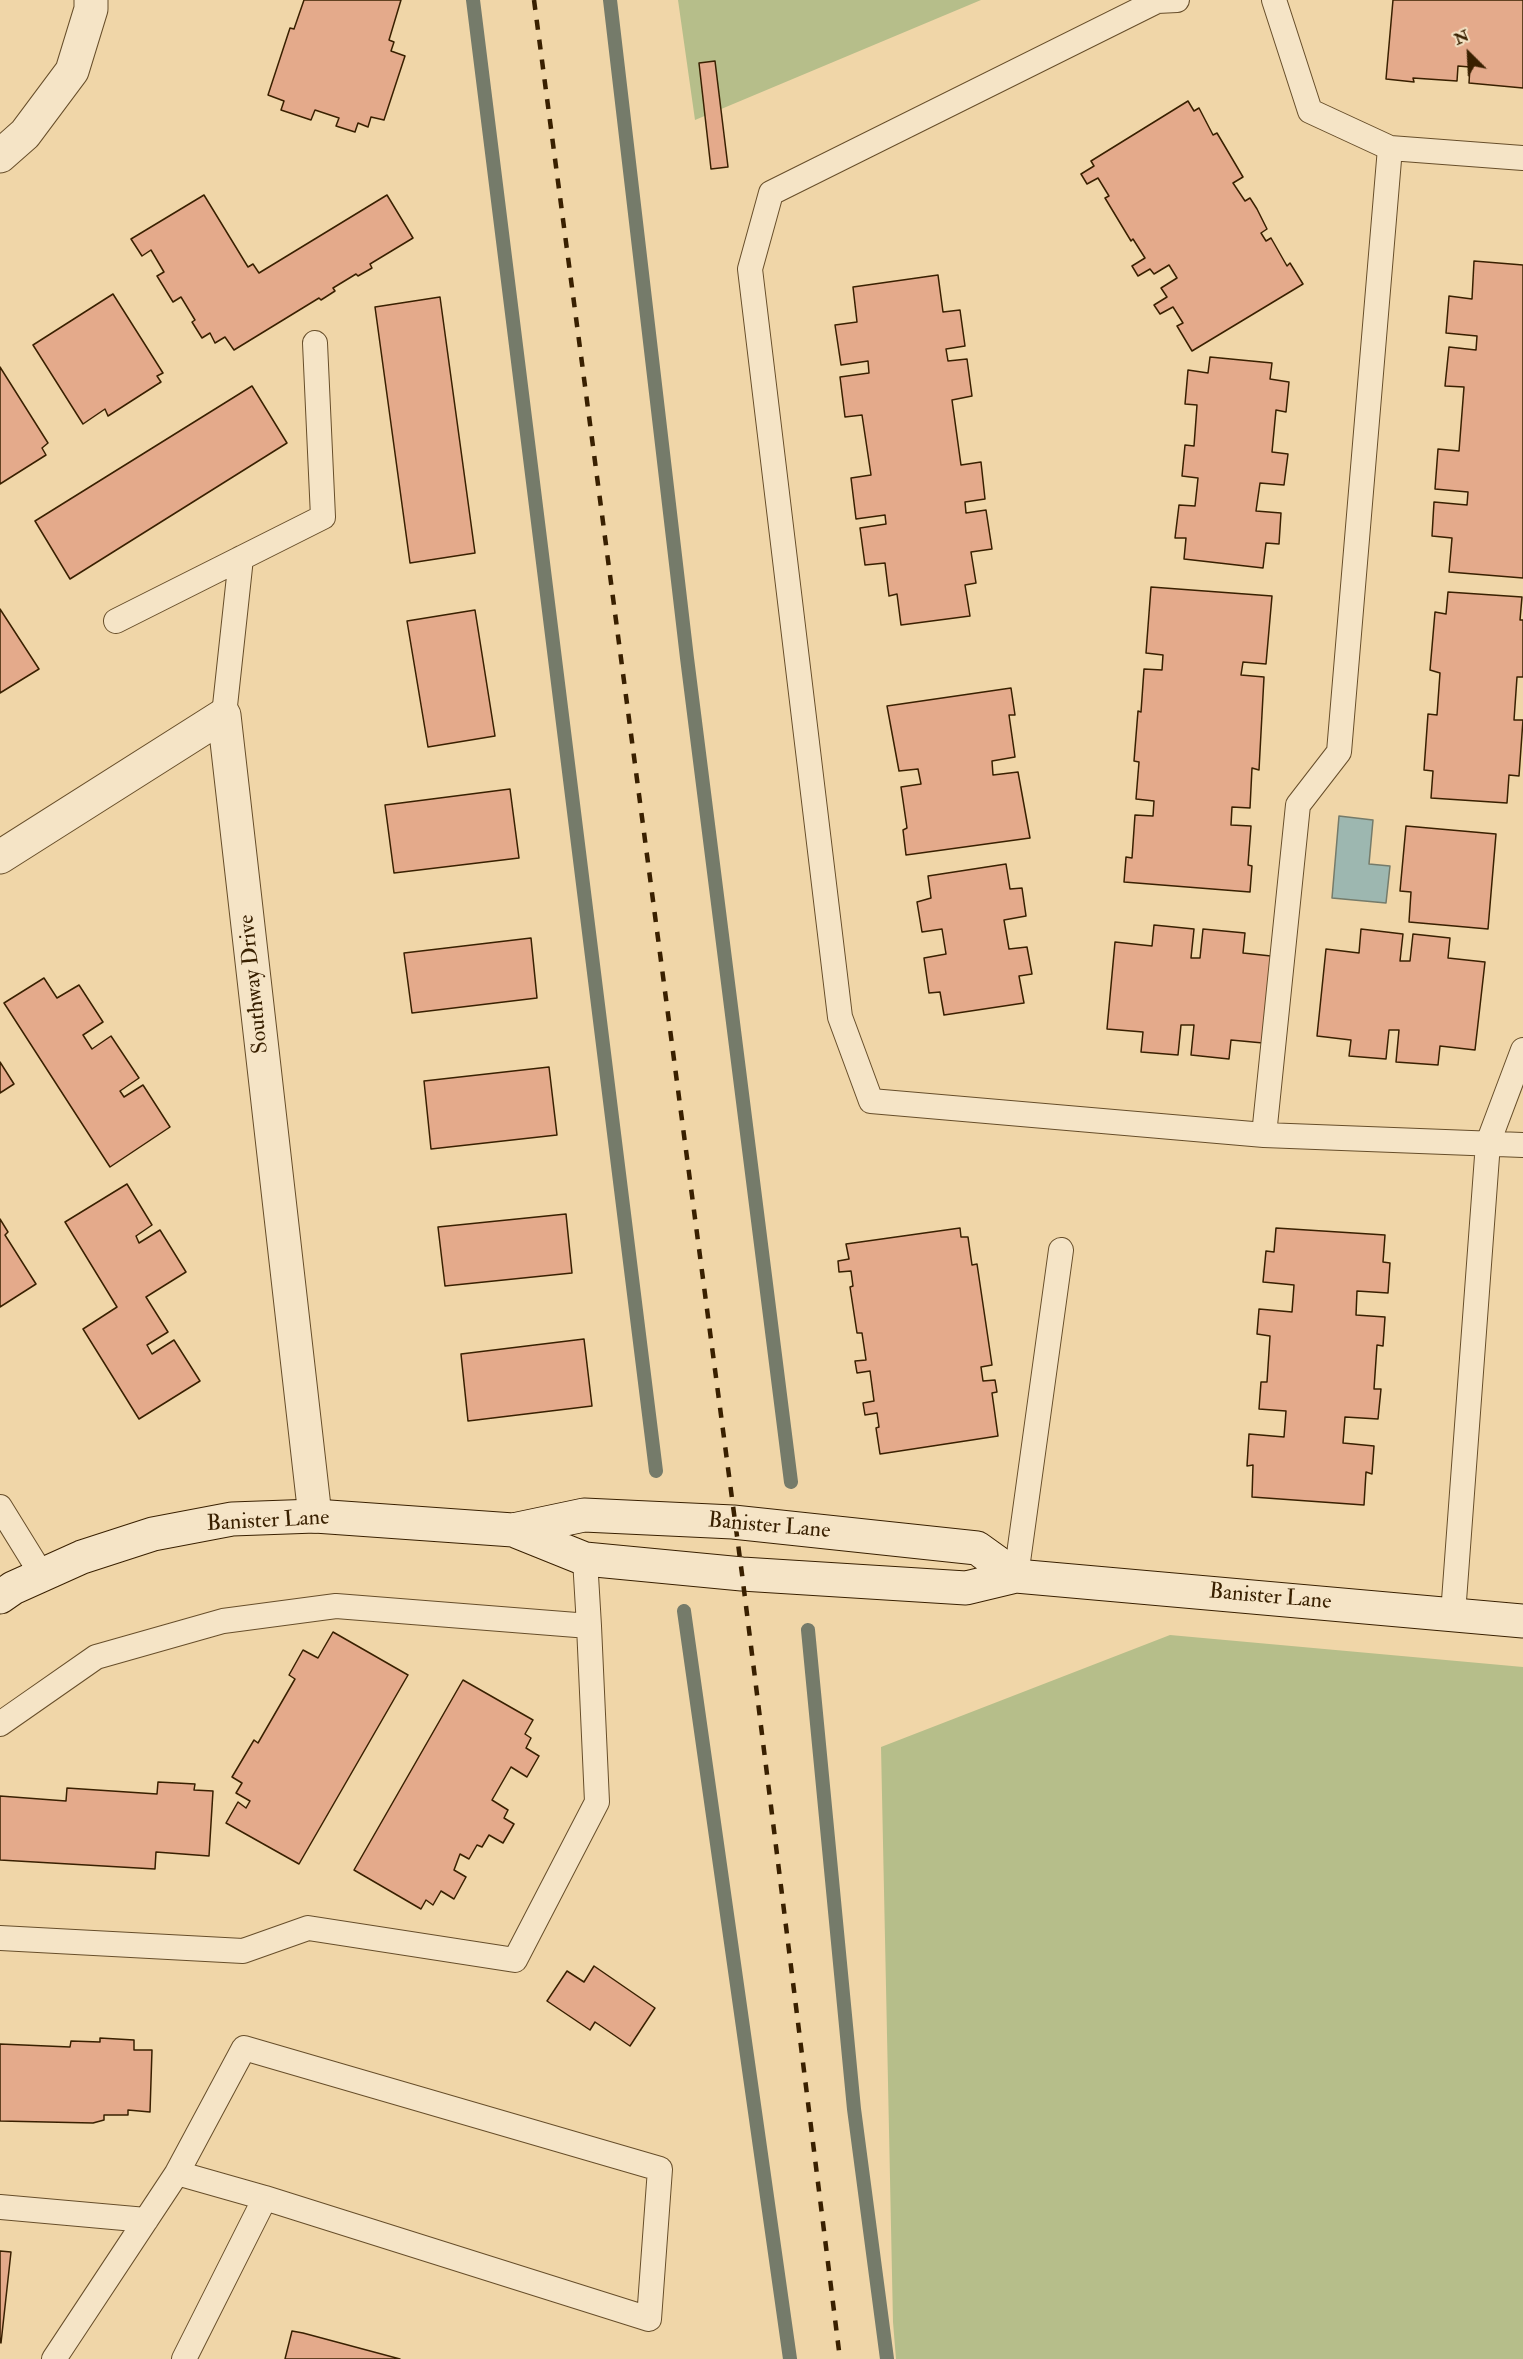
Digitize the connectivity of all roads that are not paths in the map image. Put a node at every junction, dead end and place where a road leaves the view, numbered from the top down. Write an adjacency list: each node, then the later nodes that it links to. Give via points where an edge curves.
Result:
1 (91, 0): 5 (street, via 72,71 25,134)
2 (1177, 0): 13 (lane, via 1157,1 771,193 750,268 840,1017 871,1101)
3 (1274, 0): 4 (lane, via 1310,111)
4 (1390, 148): 6 (lane); 13 (lane, via 1339,752 1298,804)
5 (0, 156)
6 (1523, 158)
7 (315, 343): 8 (lane, via 323,517)
8 (242, 558): 9 (lane); 10 (lane)
9 (116, 621)
10 (224, 715): 11 (street); 18 (street, Southway Drive)
11 (0, 856)
12 (1523, 1050): 14 (lane)
13 (1264, 1135): 14 (lane)
14 (1488, 1143): 15 (lane); 24 (lane)
15 (1523, 1145)
16 (1061, 1250): 22 (lane)
17 (0, 1508): 21 (lane)
18 (315, 1516): 19 (street, Banister Lane); 21 (street, Banister Lane, via 232,1519 153,1534 82,1557)
19 (513, 1530): 20 (street, Banister Lane); 22 (street, Banister Lane, via 584,1515 733,1522 977,1548)
20 (585, 1559): 22 (street, Banister Lane, via 742,1574 966,1588); 26 (lane)
21 (42, 1575): 23 (street, Banister Lane)
22 (1016, 1576): 24 (street, Banister Lane)
23 (0, 1596)
24 (1453, 1614): 25 (street, Banister Lane)
25 (1523, 1621)
26 (589, 1626): 27 (lane, via 336,1606 222,1621 96,1658); 28 (lane, via 597,1802 515,1960 308,1928 243,1951)
27 (0, 1724)
28 (0, 1938)
29 (177, 2173): 30 (lane); 30 (lane, via 244,2048 660,2169 649,2319); 32 (lane)
30 (265, 2198): 34 (lane)
31 (0, 2207): 32 (lane)
32 (146, 2220): 33 (lane)
33 (54, 2359)
34 (184, 2359)

